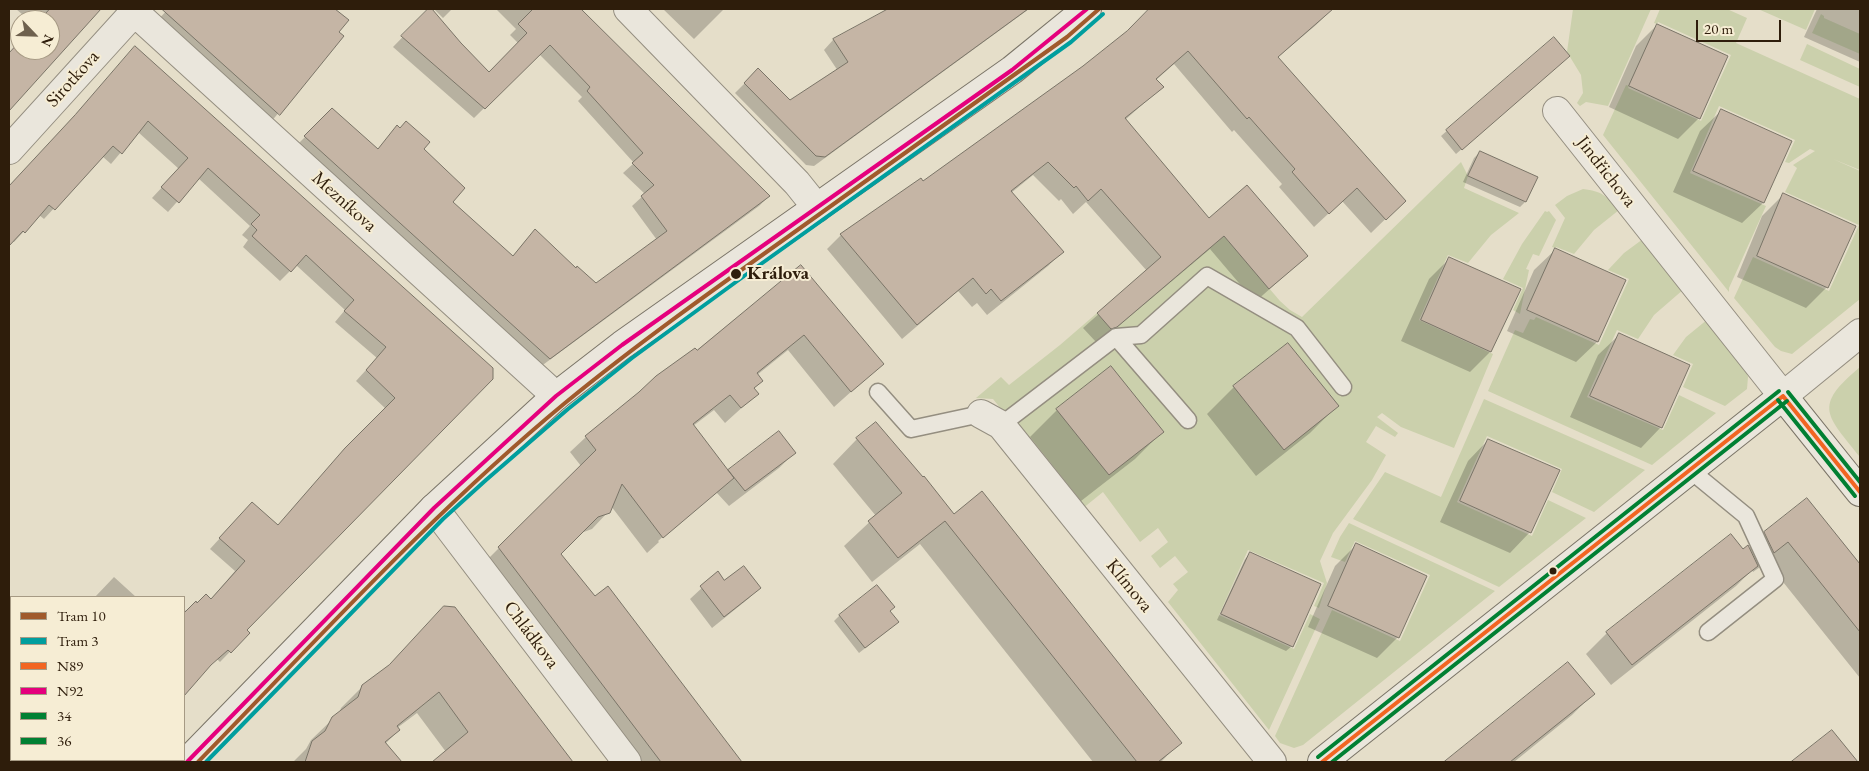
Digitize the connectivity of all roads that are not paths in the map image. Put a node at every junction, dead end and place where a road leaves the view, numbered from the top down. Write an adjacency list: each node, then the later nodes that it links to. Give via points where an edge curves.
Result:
1 (628, 9): 6 (street, via 797,183)
2 (1086, 9): 6 (street, via 1012,70)
3 (134, 10): 5 (street, Sirotkova); 11 (street, Mezníkova)
4 (1557, 110): 12 (street, Jindřichova)
5 (9, 150)
6 (817, 208): 11 (street, via 622,345)
7 (1860, 333): 12 (street)
8 (1116, 337): 9 (lane, via 1141,335 1207,276 1297,328); 13 (lane); 14 (lane)
9 (1343, 387)
10 (878, 392): 13 (lane, via 911,429)
11 (556, 396): 17 (street)
12 (1783, 396): 15 (street); 16 (street, Jindřichova)
13 (991, 420): 21 (street, Klímova)
14 (1188, 420)
15 (1690, 470): 18 (lane, via 1746,516 1775,579); 22 (street)
16 (1860, 492)
17 (434, 508): 19 (street); 20 (street, Chládkova)
18 (1708, 632)
19 (187, 762)
20 (627, 762)
21 (1272, 762)
22 (1322, 762)

